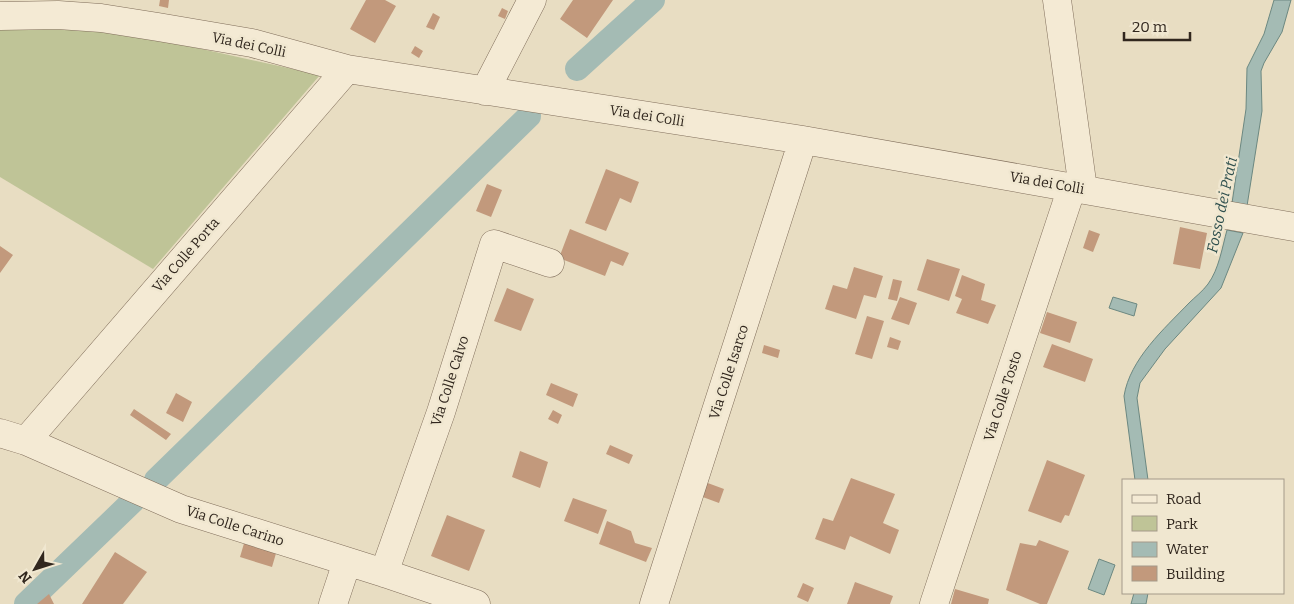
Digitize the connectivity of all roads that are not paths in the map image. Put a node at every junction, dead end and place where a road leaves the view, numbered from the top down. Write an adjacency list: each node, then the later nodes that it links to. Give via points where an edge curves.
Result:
1 (532, 0): 5 (street)
2 (1057, 0): 7 (street)
3 (0, 16): 4 (street, Via dei Colli, via 100,18 252,43)
4 (347, 69): 5 (street, Via dei Colli); 11 (street, Via Colle Porta)
5 (485, 91): 6 (street, Via dei Colli)
6 (803, 140): 7 (street, Via dei Colli); 16 (street, Via Colle Isarco)
7 (1077, 188): 8 (street, Via dei Colli); 17 (street, Via Colle Tosto)
8 (1294, 227)
9 (550, 263): 13 (street, Via Colle Calvo, via 494,244 441,412)
10 (0, 433): 11 (street, Via Colle Carino)
11 (26, 441): 12 (street, Via Colle Carino, via 181,509)
12 (347, 562): 13 (street, Via Colle Carino); 14 (street)
13 (384, 573): 15 (street, Via Colle Carino)
14 (333, 604)
15 (476, 604)
16 (654, 604)
17 (934, 604)

